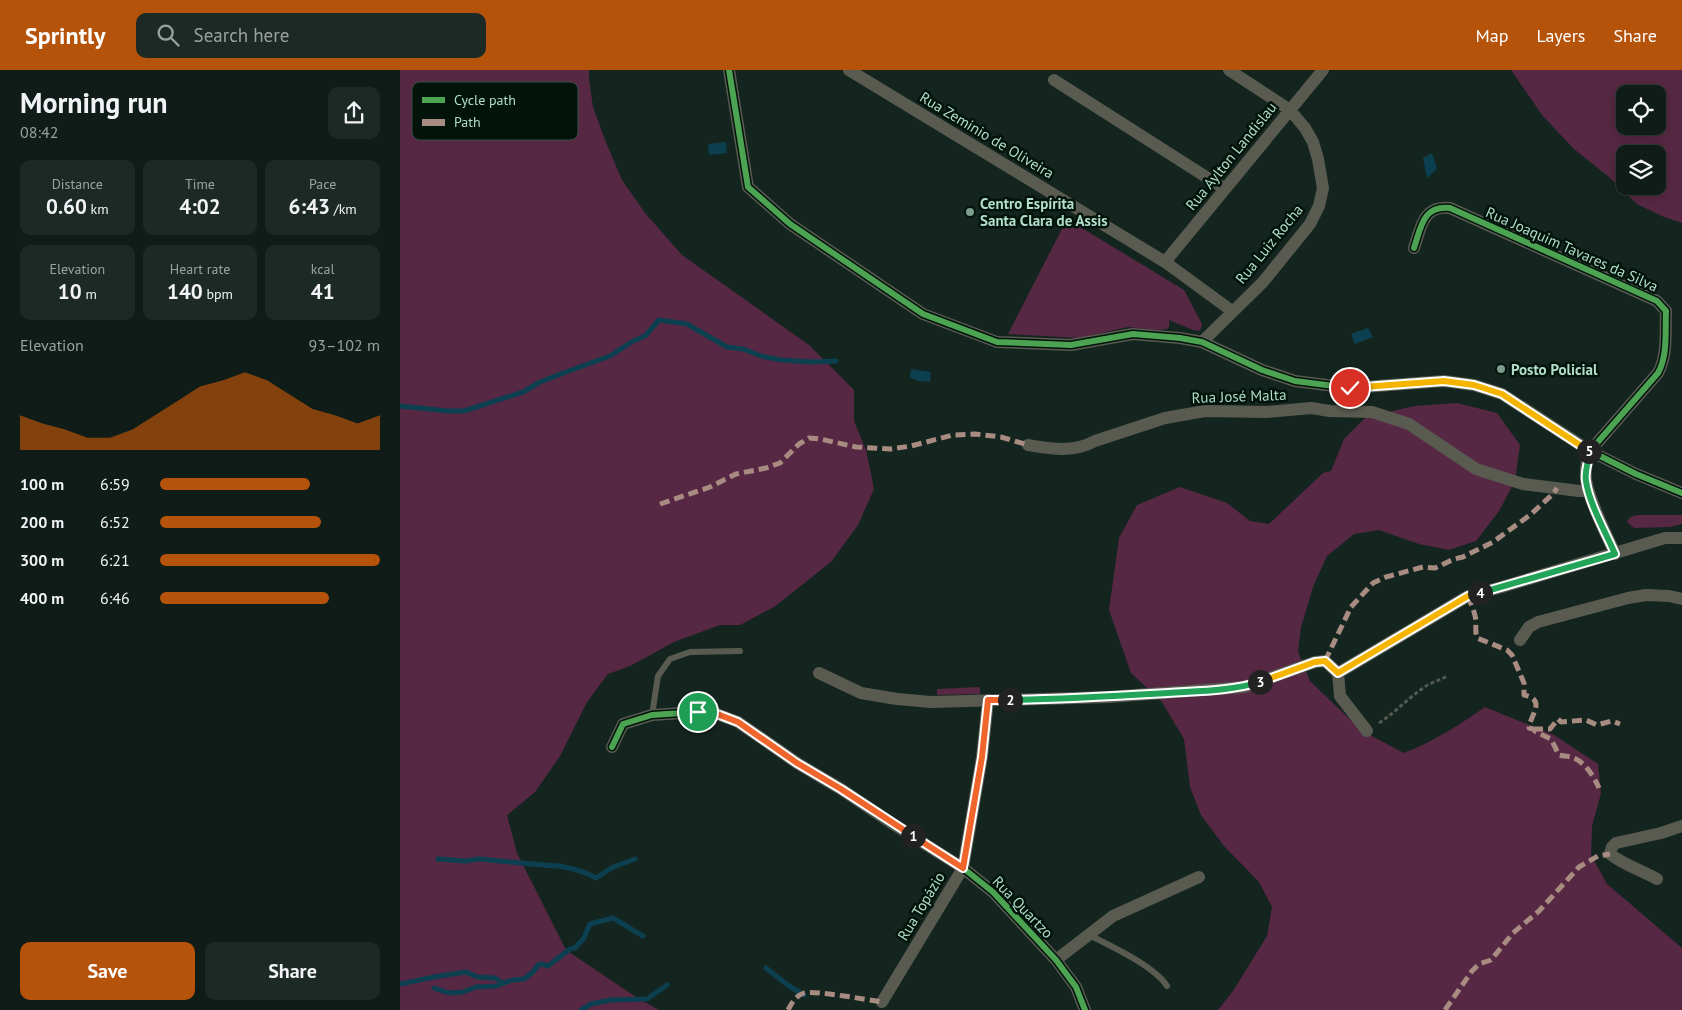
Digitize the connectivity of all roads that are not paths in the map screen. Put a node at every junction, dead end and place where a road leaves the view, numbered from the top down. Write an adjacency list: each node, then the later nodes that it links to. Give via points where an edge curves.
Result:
1 (729, 70): 11 (street, Rua José Malta, via 748,187 790,224 923,314 997,342 1071,346 1133,334)
2 (849, 70): 9 (street, Rua Zeminio de Oliveira)
3 (1229, 70): 6 (street, Rua Luiz Rocha)
4 (1323, 70): 6 (street, Rua Aylton Landislau)
5 (1054, 80): 7 (street)
6 (1290, 110): 7 (street, Rua Aylton Landislau); 10 (street, Rua Luiz Rocha, via 1313,142 1323,188 1319,206 1310,224 1263,282)
7 (1225, 189): 9 (street, Rua Aylton Landislau)
8 (1414, 248): 13 (street, Rua Joaquim Tavares da Silva, via 1427,215 1433,209 1450,208 1663,306 1666,311 1662,366)
9 (1165, 262): 10 (street, Rua Zeminio de Oliveira)
10 (1232, 311): 11 (street, Rua Luiz Rocha)
11 (1202, 342): 13 (street, Rua José Malta, via 1262,370 1295,381 1350,388 1444,381 1474,385 1502,394)
12 (1028, 445): 14 (street, Rua José Malta, via 1052,449 1084,447 1165,418 1205,411 1267,412 1311,408 1372,412 1409,424 1476,469 1523,484 1579,492)
13 (1590, 451): 14 (street, via 1586,464); 15 (street, Rua José Malta)
14 (1588, 490): 17 (street)
15 (1682, 493)
16 (1682, 538): 17 (street, via 1665,538)
17 (1615, 554): 22 (street, via 1468,596)
18 (1682, 599): 19 (street, via 1646,595 1628,598 1538,622 1529,626)
19 (1520, 640)
20 (740, 651): 24 (lane, via 690,652 670,660 658,676)
21 (819, 673): 23 (street, via 861,693 896,699 931,702)
22 (1338, 673): 23 (street, via 1325,661 1244,687); 25 (street, via 1340,696)
23 (988, 700): 28 (street, Rua Topázio)
24 (652, 715): 26 (street, Rua Quartzo, via 623,724); 28 (street, Rua Quartzo, via 698,712 717,714 738,722)
25 (1367, 731)
26 (612, 747)
27 (1682, 826): 30 (street, via 1616,843 1612,847 1610,854)
28 (963, 868): 32 (street, Rua Quartzo, via 993,892); 34 (street, Rua Topázio)
29 (1199, 877): 31 (street, Rua Quartzo, via 1113,916)
30 (1657, 880)
31 (1089, 935): 32 (street, Rua Quartzo); 33 (lane, via 1151,970)
32 (1056, 960): 35 (street, via 1076,986)
33 (1167, 986)
34 (882, 1002)
35 (1085, 1010)

